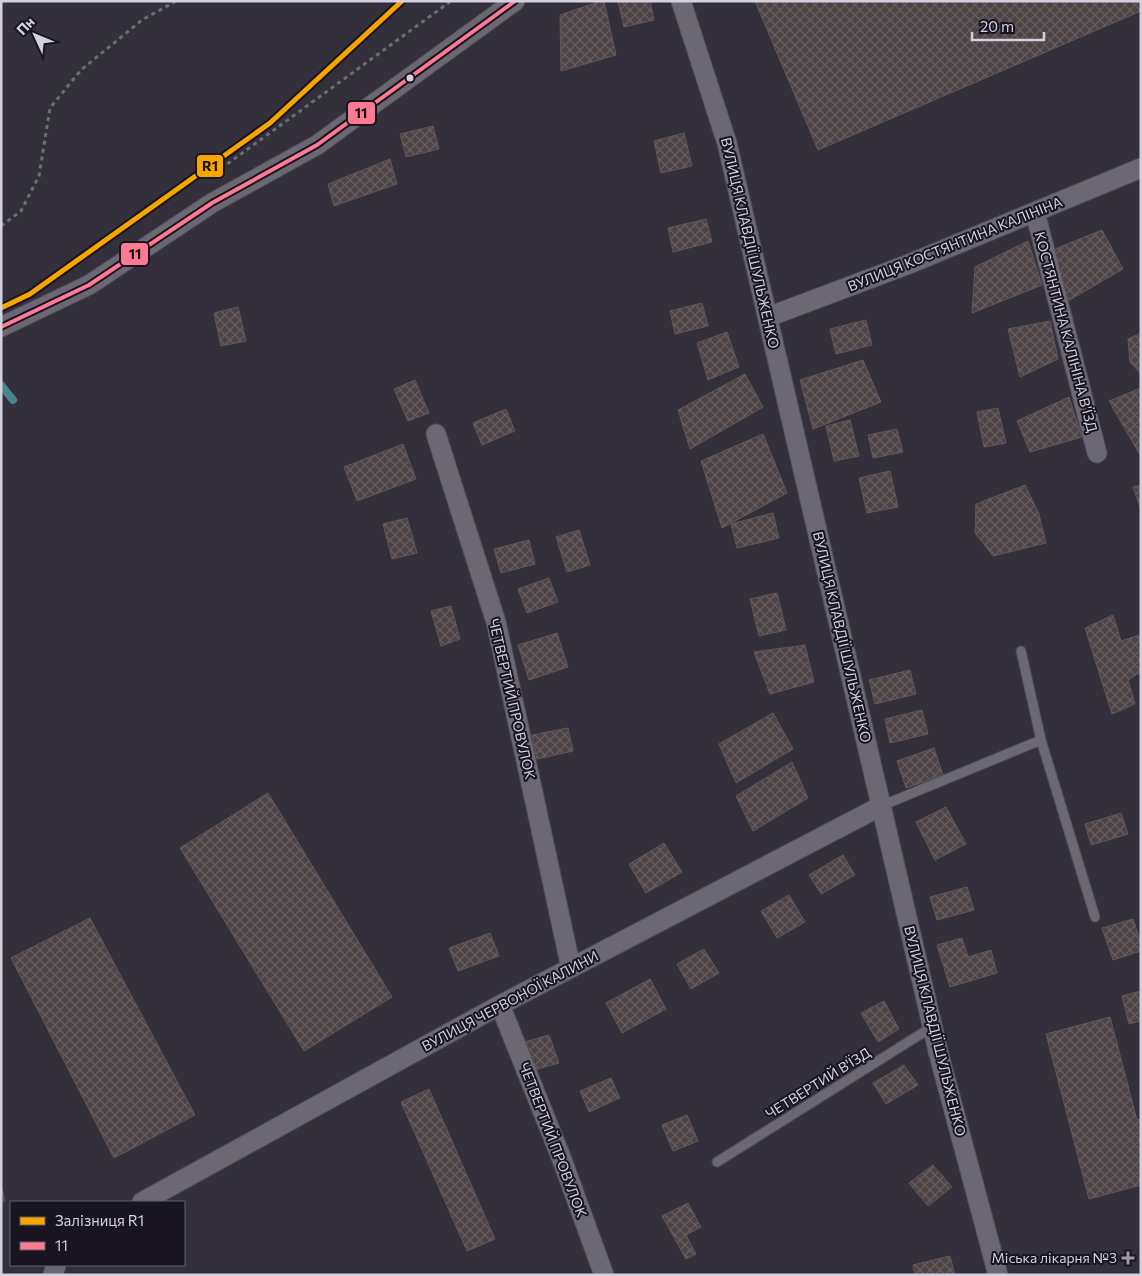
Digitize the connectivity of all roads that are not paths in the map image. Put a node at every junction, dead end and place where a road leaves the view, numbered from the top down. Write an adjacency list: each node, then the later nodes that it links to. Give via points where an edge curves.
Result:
1 (515, 1): 6 (street, via 317,145 212,202 89,285)
2 (681, 1): 5 (street, ВУЛИЦЯ КЛАВДІЇ ШУЛЬЖЕНКО, via 727,143)
3 (1141, 168): 4 (street, ВУЛИЦЯ КОСТЯНТИНА КАЛІНІНА)
4 (1035, 212): 5 (street, ВУЛИЦЯ КОСТЯНТИНА КАЛІНІНА); 8 (street, КОСТЯНТИНА КАЛІНІНА В’ЇЗД)
5 (768, 317): 11 (street, ВУЛИЦЯ КЛАВДІЇ ШУЛЬЖЕНКО)
6 (1, 326)
7 (436, 434): 13 (street, ЧЕТВЕРТИЙ ПРОВУЛОК, via 496,622)
8 (1097, 452)
9 (1022, 651): 10 (lane)
10 (1041, 740): 11 (lane); 12 (lane)
11 (881, 806): 13 (street, ВУЛИЦЯ ЧЕРВОНОЇ КАЛИНИ); 15 (street, ВУЛИЦЯ КЛАВДІЇ ШУЛЬЖЕНКО)
12 (1095, 917)
13 (571, 968): 14 (street, ВУЛИЦЯ ЧЕРВОНОЇ КАЛИНИ)
14 (500, 1005): 17 (street, ВУЛИЦЯ ЧЕРВОНОЇ КАЛИНИ); 18 (street, ЧЕТВЕРТИЙ ПРОВУЛОК)
15 (933, 1027): 16 (lane, ЧЕТВЕРТИЙ В'ЇЗД); 19 (street, ВУЛИЦЯ КЛАВДІЇ ШУЛЬЖЕНКО)
16 (718, 1162)
17 (144, 1201)
18 (604, 1275)
19 (998, 1275)

